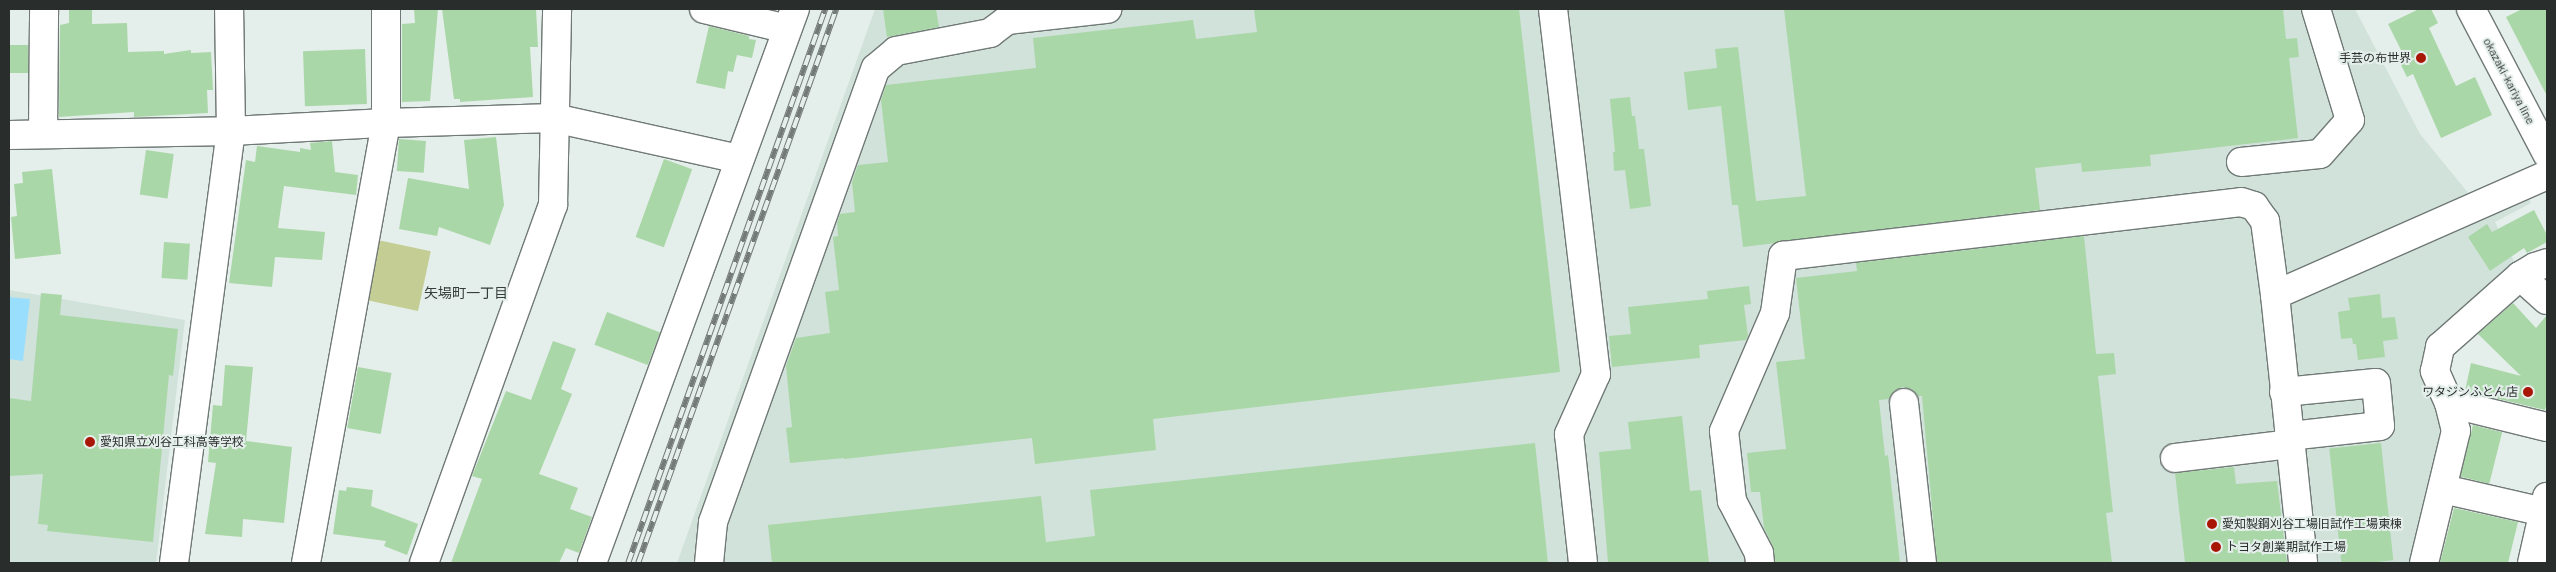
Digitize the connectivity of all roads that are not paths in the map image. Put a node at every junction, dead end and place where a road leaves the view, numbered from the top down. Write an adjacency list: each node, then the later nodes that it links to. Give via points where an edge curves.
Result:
1 (44, 9): 15 (street)
2 (229, 9): 14 (street)
3 (386, 9): 13 (street)
4 (557, 9): 12 (street)
5 (704, 9): 11 (street)
6 (1106, 9): 10 (street)
7 (1553, 9): 38 (street, via 1596,374 1569,434)
8 (2316, 9): 19 (street, via 2350,120 2320,154)
9 (2471, 9): 17 (street, okazaki-kariya line)
10 (1006, 14): 37 (street, via 990,33 896,52 876,68 713,522)
11 (791, 19): 18 (street)
12 (554, 118): 13 (street); 18 (street); 35 (street, via 553,205)
13 (386, 123): 14 (street); 34 (street)
14 (231, 131): 15 (street); 33 (street)
15 (43, 133): 16 (street)
16 (9, 134)
17 (2547, 154)
18 (739, 159): 36 (street)
19 (2241, 162)
20 (2547, 175): 23 (street)
21 (2547, 263): 22 (street)
22 (2520, 276): 24 (street); 26 (street, via 2440,348 2435,371)
23 (2275, 295): 25 (street); 39 (street, via 2264,221 2254,206 2241,202 1783,256 1775,314 1724,431 1732,500 1759,553)
24 (2547, 300)
25 (2284, 392): 29 (street); 29 (street, via 2376,382 2380,426)
26 (2449, 403): 28 (street); 31 (street, via 2456,431)
27 (1904, 404): 40 (street)
28 (2547, 428)
29 (2289, 440): 30 (street); 41 (street)
30 (2175, 458)
31 (2444, 489): 32 (street); 42 (street)
32 (2546, 504): 43 (street)
33 (174, 563)
34 (306, 563)
35 (424, 563)
36 (592, 563)
37 (709, 563)
38 (1583, 563)
39 (1760, 563)
40 (1922, 563)
41 (2303, 563)
42 (2424, 563)
43 (2532, 563)

